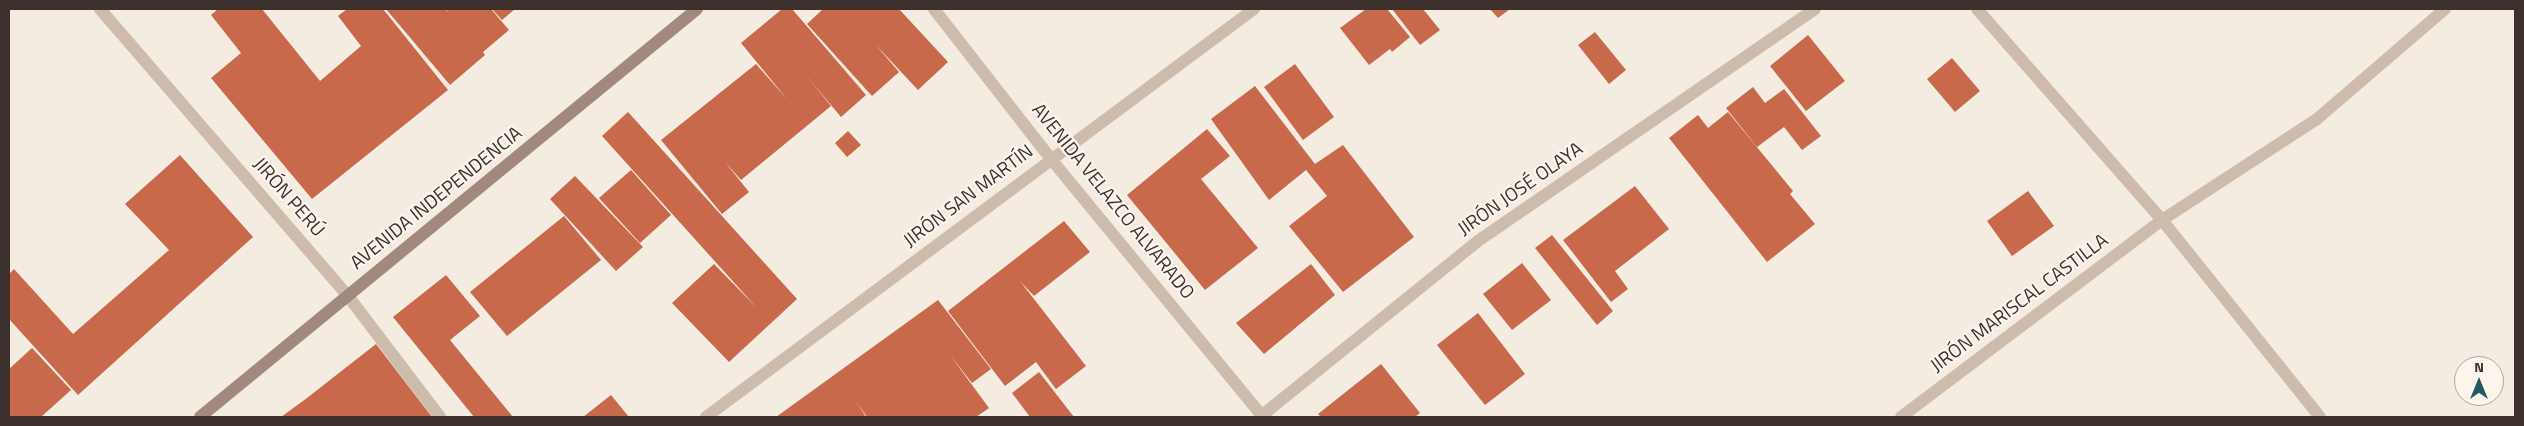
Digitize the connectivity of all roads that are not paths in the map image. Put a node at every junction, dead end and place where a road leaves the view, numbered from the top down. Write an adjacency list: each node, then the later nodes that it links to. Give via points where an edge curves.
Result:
1 (100, 9): 10 (street, JIRÓN PERÚ)
2 (697, 9): 10 (main road, AVENIDA INDEPENDENCIA)
3 (934, 9): 8 (street, AVENIDA VELAZCO ALVARADO)
4 (1254, 9): 8 (street, JIRÓN SAN MARTÍN)
5 (1815, 9): 14 (street, JIRÓN JOSÉ OLAYA, via 1478,241)
6 (1977, 9): 9 (street)
7 (2445, 9): 9 (street, JIRÓN MARISCAL CASTILLA, via 2318,118)
8 (1051, 159): 13 (street, JIRÓN SAN MARTÍN); 14 (street, AVENIDA VELAZCO ALVARADO)
9 (2162, 220): 15 (street, JIRÓN MARISCAL CASTILLA); 16 (street)
10 (348, 296): 11 (main road, AVENIDA INDEPENDENCIA); 12 (street, JIRÓN PERÚ)
11 (200, 417)
12 (440, 417)
13 (706, 417)
14 (1262, 417)
15 (1901, 417)
16 (2320, 417)

